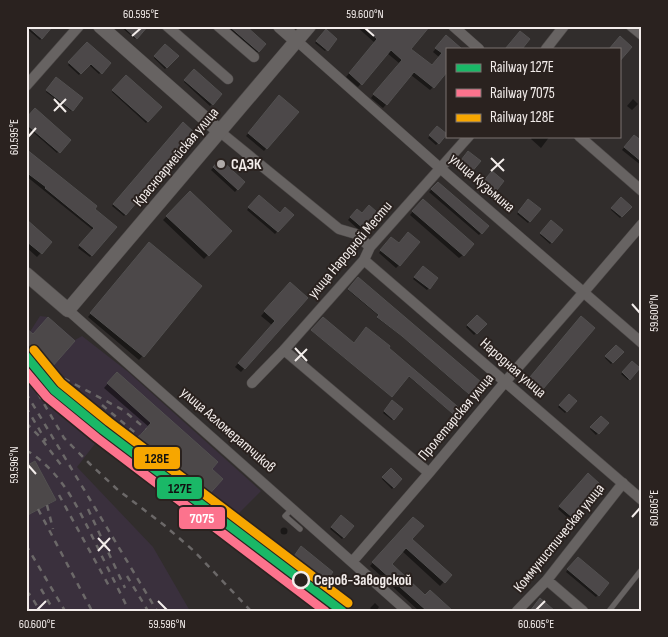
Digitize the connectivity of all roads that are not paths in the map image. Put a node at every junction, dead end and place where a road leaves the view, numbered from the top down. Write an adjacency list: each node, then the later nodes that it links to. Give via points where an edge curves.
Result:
1 (79, 26): 16 (street)
2 (100, 26): 17 (street)
3 (167, 26): 15 (street)
4 (218, 26): 14 (street)
5 (280, 26): 11 (street, улица Кузьмина)
6 (309, 26): 11 (street, Красноармейская улица)
7 (453, 26): 12 (street)
8 (564, 26): 13 (street)
9 (631, 26): 10 (street)
10 (642, 36)
11 (297, 41): 17 (street, Красноармейская улица); 20 (street, улица Кузьмина)
12 (478, 48)
13 (547, 48)
14 (254, 57)
15 (228, 79)
16 (26, 86)
17 (219, 131): 23 (street, via 339,228 356,234); 27 (street, Красноармейская улица)
18 (468, 138): 20 (street, улица Народной Мести)
19 (581, 138): 21 (street)
20 (440, 168): 23 (street, улица Народной Мести); 26 (street, улица Кузьмина)
21 (642, 191)
22 (642, 224): 26 (street, Пролетарская улица)
23 (370, 247): 24 (street, улица Народной Мести)
24 (364, 260): 29 (street, улица Народной Мести); 30 (street, Народная улица)
25 (26, 274): 27 (street, улица Агломератчиков)
26 (583, 293): 28 (street, улица Кузьмина); 30 (street, Пролетарская улица)
27 (68, 310): 35 (street, улица Агломератчиков)
28 (642, 343)
29 (284, 350): 31 (street, улица Народной Мести); 32 (street)
30 (505, 382): 32 (street, Пролетарская улица); 33 (street, Народная улица)
31 (252, 383)
32 (430, 473): 37 (street, Пролетарская улица)
33 (623, 484): 34 (street, Народная улица); 39 (street, Коммунистическая улица)
34 (642, 500)
35 (292, 509): 36 (lane, via 285,516); 37 (street, улица Агломератчиков)
36 (300, 529)
37 (352, 562): 40 (street, улица Агломератчиков)
38 (642, 569): 43 (lane)
39 (547, 580): 41 (street, Коммунистическая улица); 42 (street)
40 (407, 611)
41 (517, 611)
42 (583, 611)
43 (609, 611)

